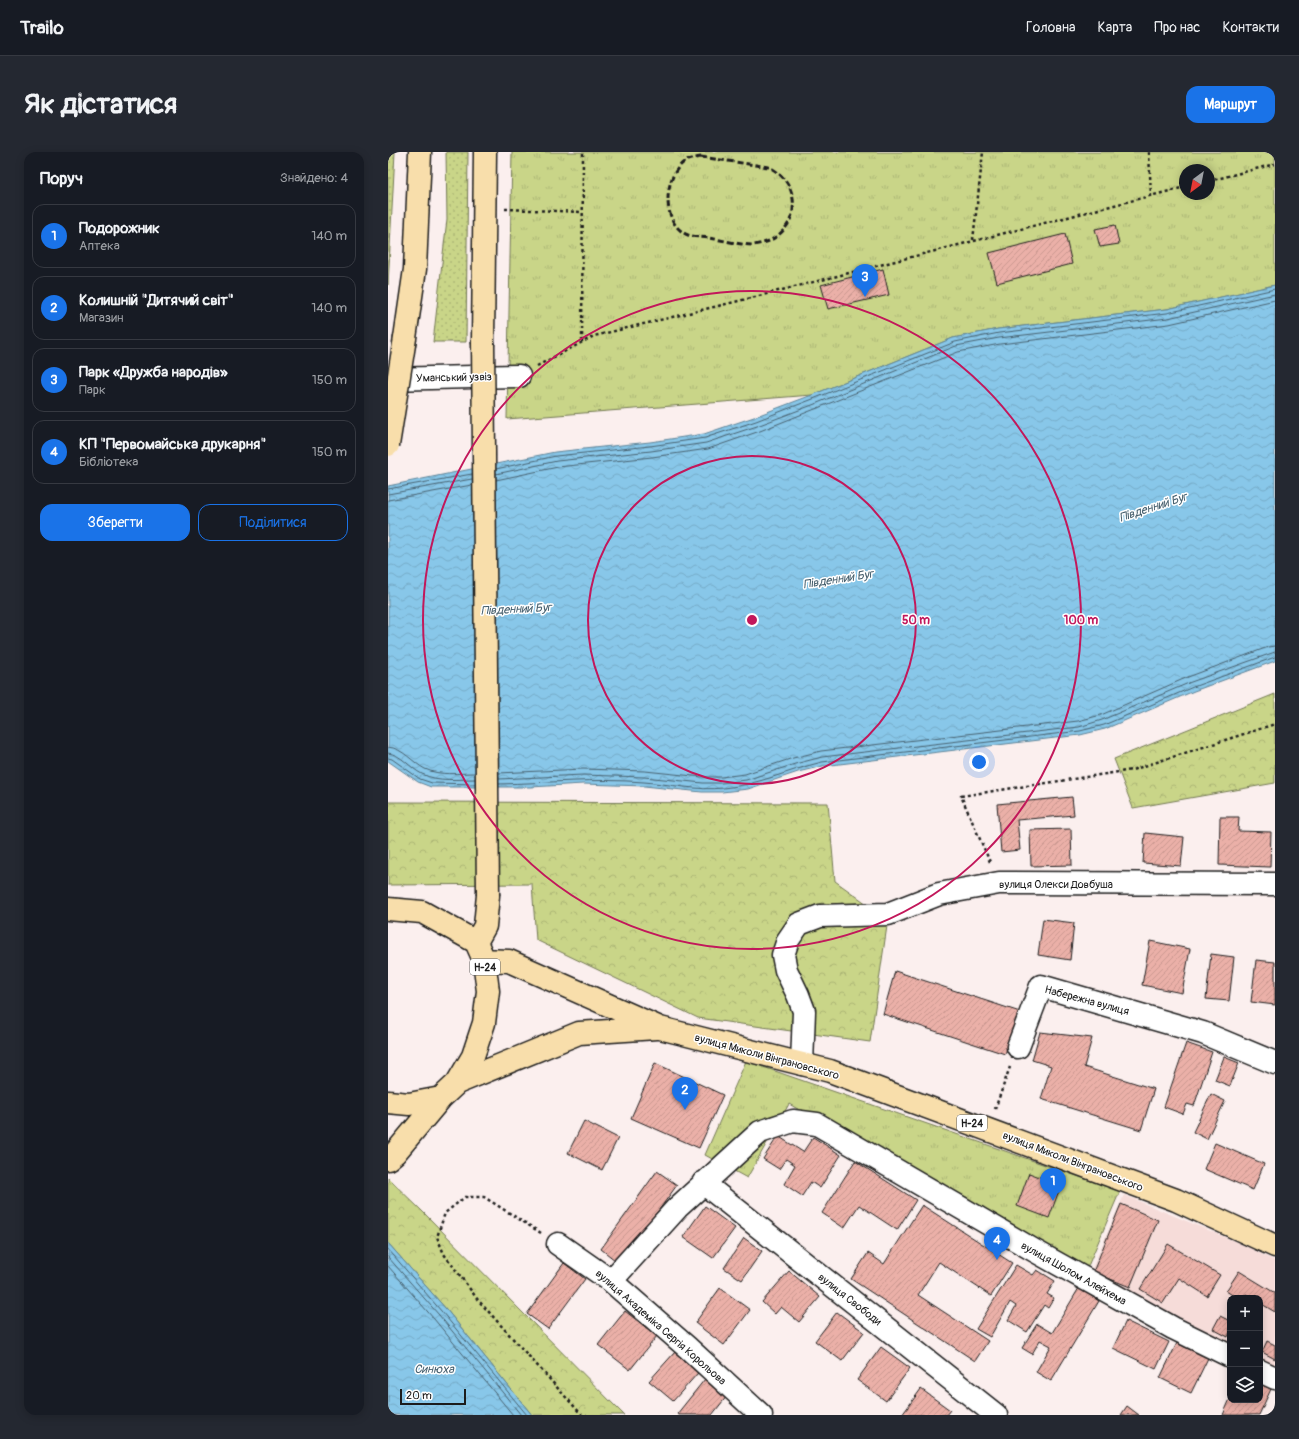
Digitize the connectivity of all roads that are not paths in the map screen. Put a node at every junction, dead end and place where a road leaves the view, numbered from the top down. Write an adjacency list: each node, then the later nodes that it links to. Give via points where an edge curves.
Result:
1 (420, 152): 5 (main road, bridge, via 415,269)
2 (486, 152): 8 (main road, bridge, via 483,342 488,895)
3 (519, 376): 4 (street, Уманський узвіз)
4 (388, 379)
5 (388, 446)
6 (1275, 884): 12 (street, вулиця Олекси Довбуша, via 999,883 939,894 888,914 820,916 799,924 788,940 783,955 786,970 804,1011)
7 (388, 909): 8 (main road, Н-24, via 422,912)
8 (480, 951): 9 (main road, вулиця Миколи Вінграновського / Н-24, via 509,961); 13 (main road, Н-24, via 488,991 484,1023 473,1056)
9 (660, 1028): 12 (main road, вулиця Миколи Вінграновського / Н-24); 13 (main road, вулиця Миколи Вінграновського / Н-24, via 579,1033)
10 (1018, 1047): 11 (street, Набережна вулиця, via 1041,986 1203,1033)
11 (1275, 1063)
12 (802, 1064): 19 (main road, вулиця Миколи Вінграновського / Н-24, via 830,1071 988,1128 1176,1200)
13 (457, 1083): 14 (main road, Н-24)
14 (441, 1098): 15 (main road, via 409,1104); 16 (main road, Н-24)
15 (388, 1102)
16 (392, 1156)
17 (703, 1183): 20 (street); 21 (street, вулиця Шолом Алейхема, via 760,1132 793,1121 817,1124 1042,1255 1173,1328); 25 (street, вулиця Свободи)
18 (558, 1244): 20 (street, вулиця Академіка Сергія Корольова)
19 (1275, 1246)
20 (611, 1281): 24 (street, вулиця Академіка Сергія Корольова)
21 (1227, 1355)
22 (1263, 1372): 23 (street)
23 (1275, 1378)
24 (760, 1415)
25 (996, 1415)

